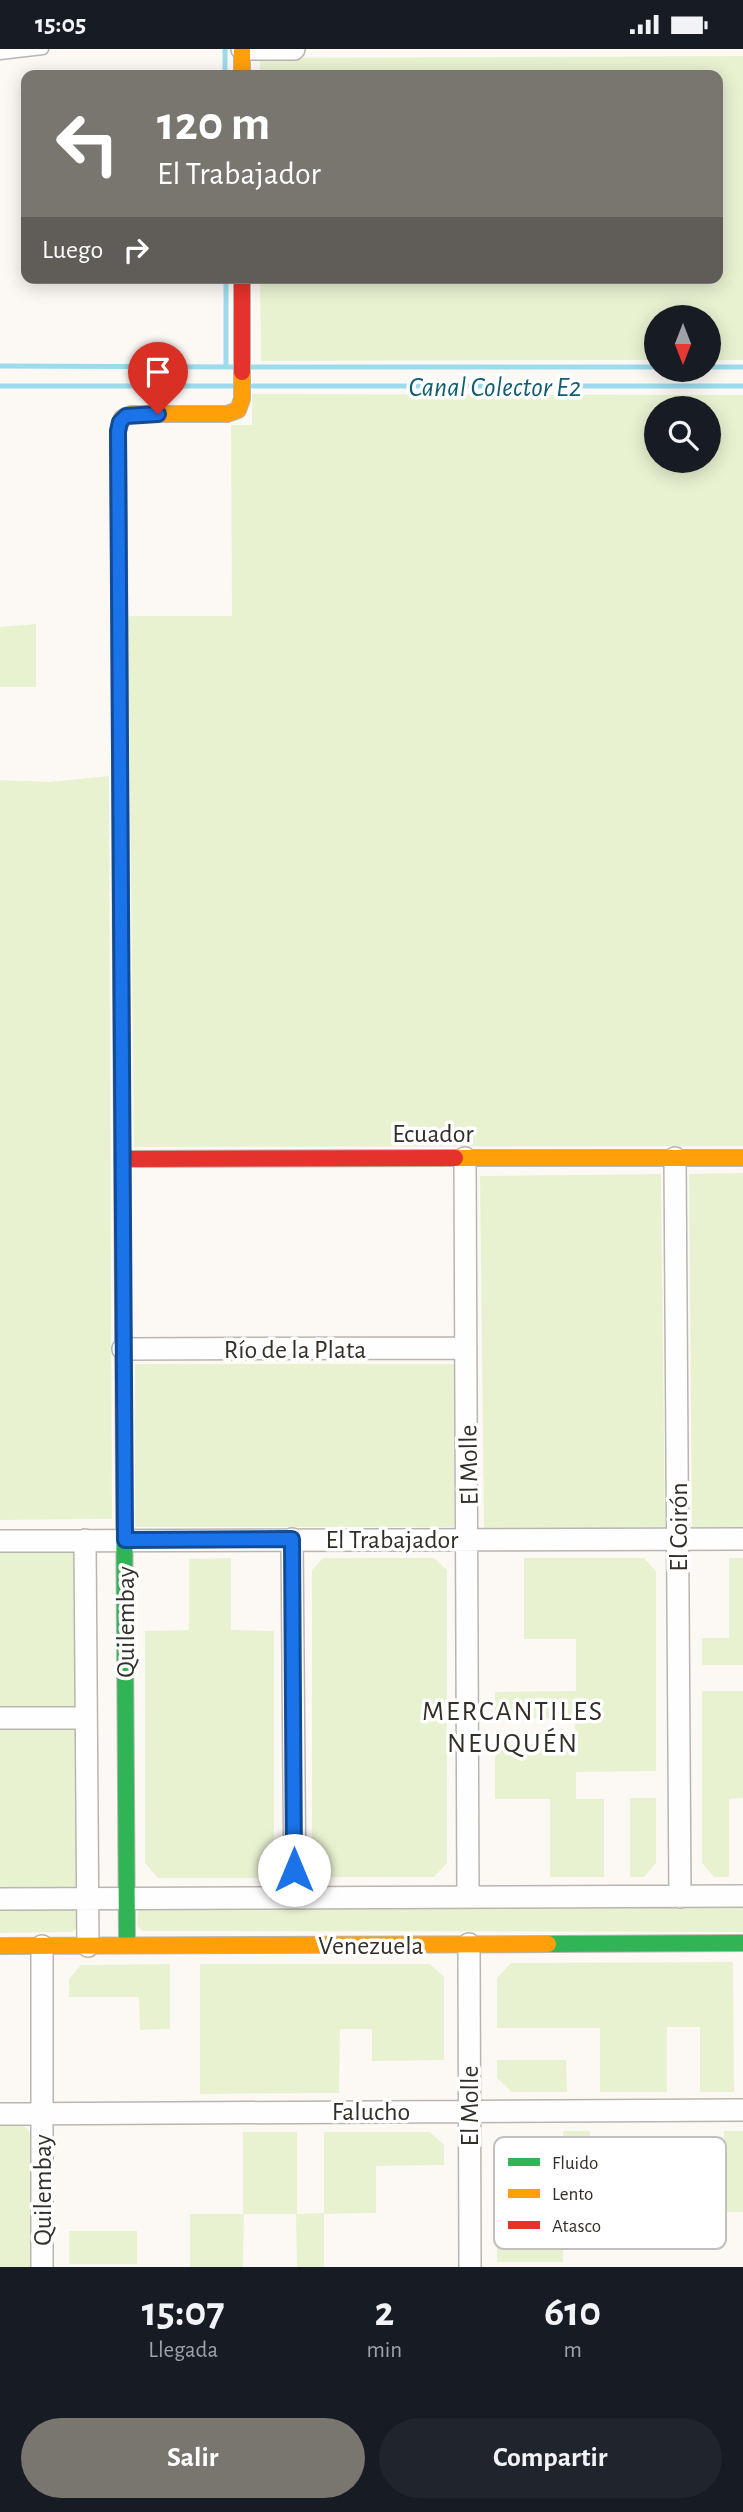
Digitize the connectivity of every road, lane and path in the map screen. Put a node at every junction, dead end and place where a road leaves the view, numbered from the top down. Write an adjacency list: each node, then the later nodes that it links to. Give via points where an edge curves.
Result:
1 (43, 49): 4 (lane)
2 (242, 49): 3 (street); 5 (street)
3 (294, 49)
4 (0, 54)
5 (242, 70)
6 (242, 284): 10 (street, Quilembay, via 242,399 238,410 227,414 135,414 122,418 118,431)
7 (465, 1158): 8 (street, Ecuador); 10 (street, Ecuador); 11 (street, El Molle)
8 (675, 1158): 9 (street, Ecuador); 15 (street, El Coirón)
9 (743, 1158)
10 (122, 1159): 12 (street, Quilembay)
11 (466, 1348): 12 (street, Río de la Plata); 14 (street, El Molle)
12 (123, 1349): 18 (street, Quilembay)
13 (292, 1539): 14 (street, El Trabajador); 18 (street, El Trabajador); 26 (street)
14 (468, 1539): 15 (street, El Trabajador); 23 (street, El Molle)
15 (679, 1539): 16 (street, El Trabajador); 24 (street, El Coirón)
16 (743, 1539)
17 (85, 1540): 18 (street, El Trabajador); 19 (street, El Trabajador); 20 (street, Quilembay)
18 (125, 1540): 25 (street, Quilembay)
19 (0, 1541)
20 (86, 1718): 21 (street); 28 (street, Quilembay)
21 (0, 1719)
22 (743, 1896): 24 (street, Venezuela)
23 (468, 1897): 24 (street, Venezuela); 26 (street, Venezuela)
24 (680, 1897)
25 (127, 1898): 26 (street, Venezuela); 28 (street, Venezuela); 31 (street, Quilembay)
26 (295, 1898)
27 (0, 1899): 28 (street, Venezuela)
28 (88, 1899): 34 (street, Quilembay)
29 (743, 1943): 30 (street, Venezuela)
30 (468, 1944): 31 (street, Venezuela); 36 (street, El Molle)
31 (127, 1945): 34 (street, Venezuela)
32 (0, 1946): 33 (street, Venezuela)
33 (42, 1946): 34 (street, Venezuela); 38 (street, Quilembay)
34 (88, 1946)
35 (743, 2110): 36 (street, Falucho)
36 (469, 2111): 38 (street, Falucho); 40 (street, El Molle)
37 (0, 2113): 38 (street, Falucho)
38 (42, 2113): 39 (street, Quilembay)
39 (42, 2267)
40 (470, 2267)

